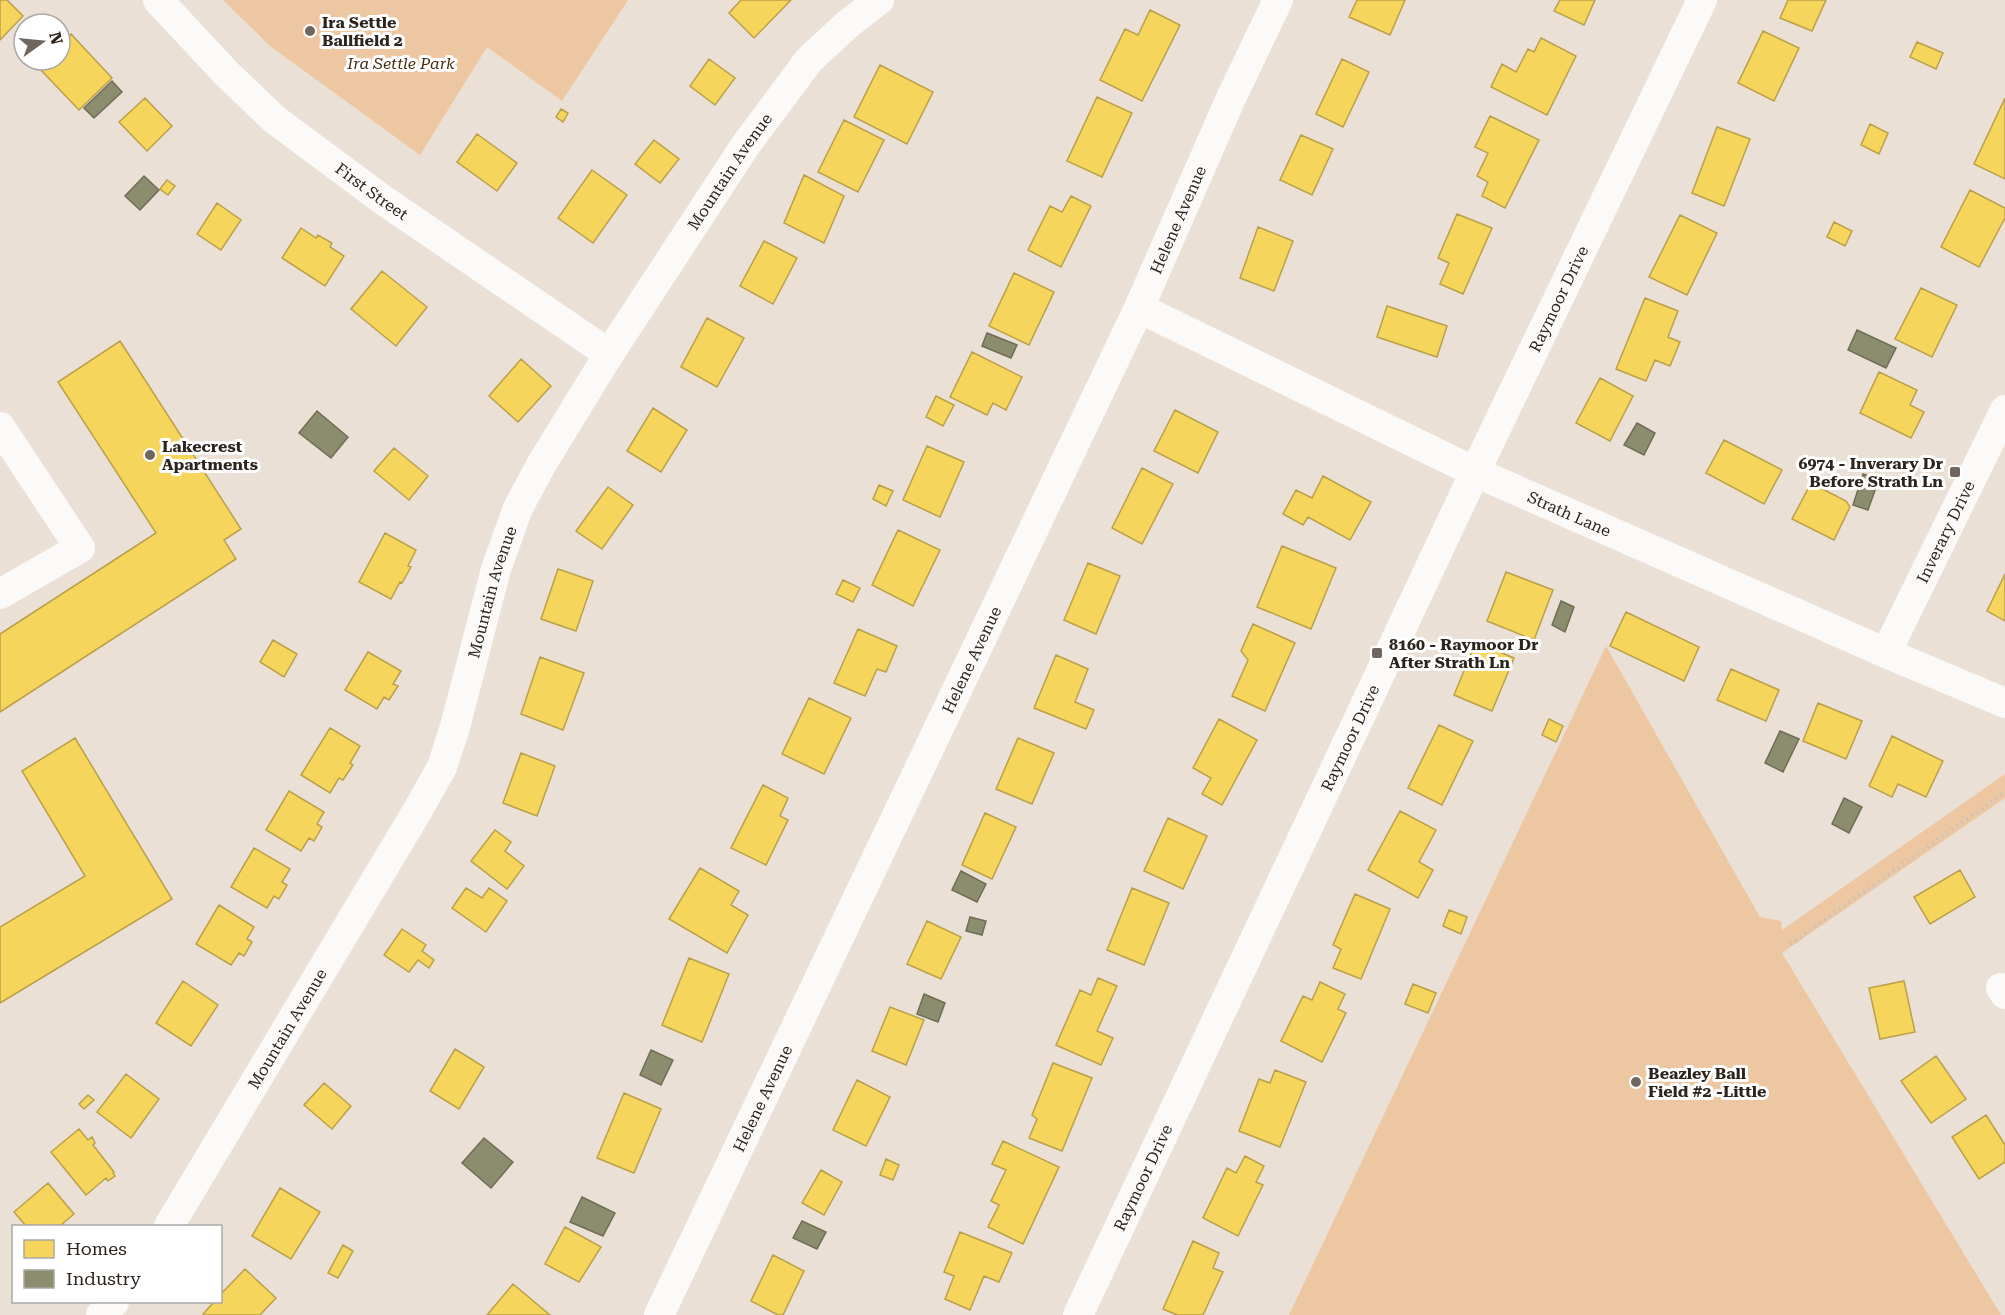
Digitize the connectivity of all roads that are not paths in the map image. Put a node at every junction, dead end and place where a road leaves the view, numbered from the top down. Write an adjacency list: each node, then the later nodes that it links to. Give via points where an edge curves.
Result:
1 (158, 0): 6 (street, First Street, via 274,119 383,200)
2 (879, 0): 6 (street, Mountain Avenue, via 809,60 714,190)
3 (1278, 0): 5 (street, Helene Avenue)
4 (1702, 0): 9 (street, Raymoor Drive)
5 (1139, 308): 9 (street, Strath Lane); 16 (street, Helene Avenue)
6 (609, 354): 13 (street, Mountain Avenue, via 518,508 496,569 442,767)
7 (2005, 410): 11 (street, Inverary Drive)
8 (0, 427): 10 (street, via 80,548)
9 (1475, 472): 11 (street, Strath Lane); 17 (street, Raymoor Drive)
10 (0, 594)
11 (1886, 653): 12 (street, Strath Lane)
12 (2005, 703)
13 (170, 1225)
14 (113, 1303): 15 (street)
15 (101, 1315)
16 (659, 1315)
17 (1078, 1315)

